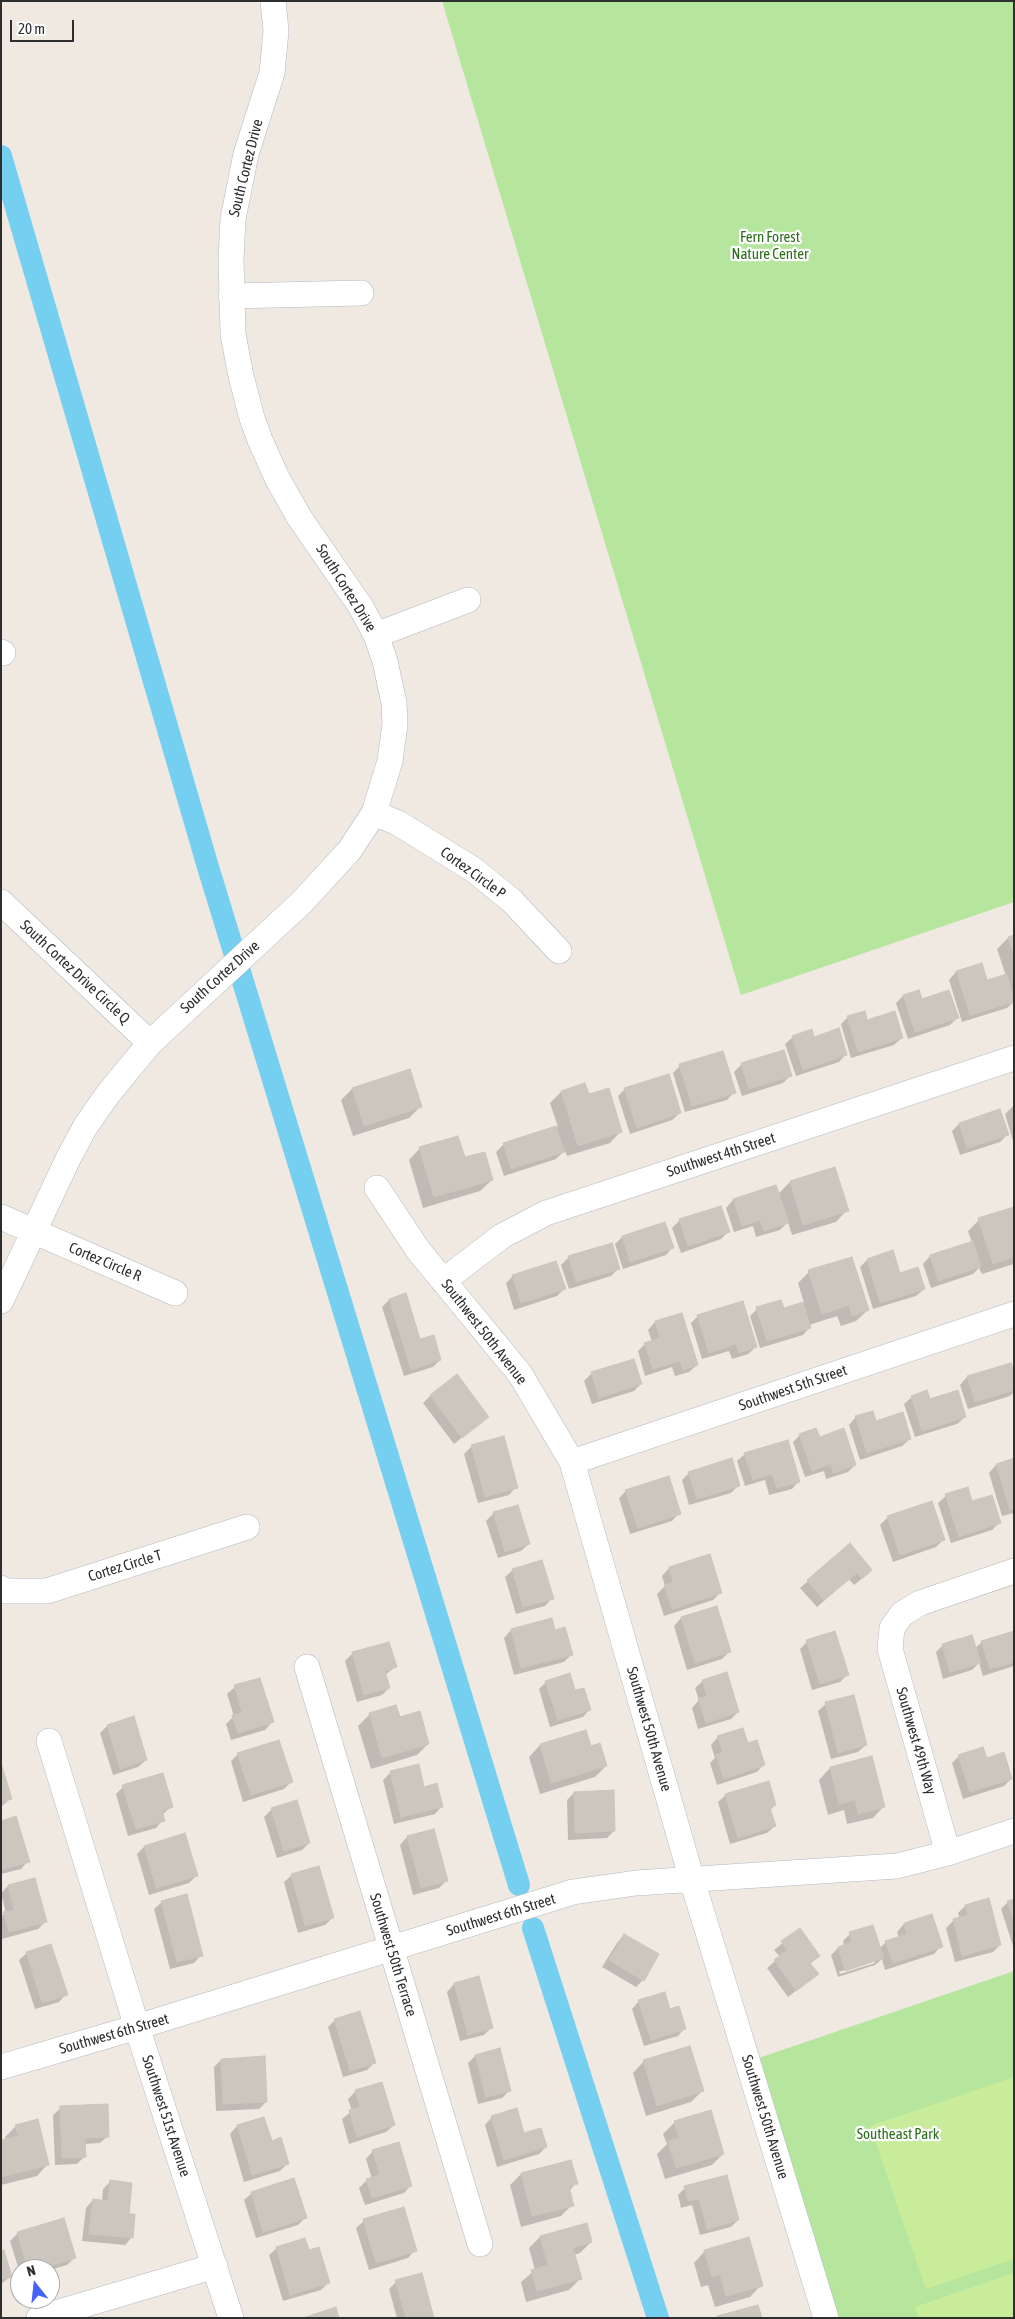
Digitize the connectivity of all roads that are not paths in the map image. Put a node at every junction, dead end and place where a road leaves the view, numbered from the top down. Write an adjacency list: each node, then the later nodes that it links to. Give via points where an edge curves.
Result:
1 (273, 1): 3 (street, South Cortez Drive, via 276,31 273,65 240,184 232,239)
2 (361, 293): 3 (street)
3 (231, 296): 5 (street, South Cortez Drive, via 239,369 260,440 288,499 362,607)
4 (468, 600): 5 (street)
5 (376, 635): 6 (street, South Cortez Drive, via 391,684 395,724 390,761)
6 (374, 813): 8 (street, Cortez Circle P, via 398,823 474,870 512,901); 9 (street, South Cortez Drive, via 334,868 302,902)
7 (1, 902): 9 (street, South Cortez Drive Circle Q)
8 (559, 951)
9 (150, 1042): 13 (street, South Cortez Drive, via 85,1127)
10 (1014, 1058): 14 (street, Southwest 4th Street, via 546,1213 502,1236)
11 (377, 1188): 14 (street, Southwest 50th Avenue)
12 (1, 1217): 13 (street, Cortez Circle R)
13 (35, 1230): 15 (street, Cortez Circle R); 16 (street, South Cortez Drive)
14 (443, 1281): 18 (street, Southwest 50th Avenue, via 520,1374)
15 (175, 1293)
16 (1, 1301)
17 (1014, 1314): 18 (street, Southwest 5th Street)
18 (572, 1462): 26 (street, Southwest 50th Avenue)
19 (247, 1528): 21 (street, Cortez Circle T, via 46,1590 4,1591)
20 (1014, 1571): 25 (street, Southwest 49th Way, via 920,1604 902,1614 892,1628 890,1650)
21 (1, 1588)
22 (307, 1667): 27 (street, Southwest 50th Terrace)
23 (49, 1741): 28 (street, Southwest 51st Avenue)
24 (1014, 1831): 25 (street, Southwest 6th Street)
25 (948, 1853): 26 (street, Southwest 6th Street, via 897,1866)
26 (692, 1880): 27 (street, Southwest 6th Street, via 636,1883 573,1892); 34 (street, Southwest 50th Avenue)
27 (392, 1949): 28 (street, Southwest 6th Street); 30 (street, Southwest 50th Terrace)
28 (137, 2027): 29 (street, Southwest 6th Street); 31 (street, Southwest 51st Avenue)
29 (1, 2067)
30 (480, 2244)
31 (214, 2266): 32 (street); 33 (street, Southwest 51st Avenue)
32 (39, 2318)
33 (231, 2318)
34 (826, 2318)

